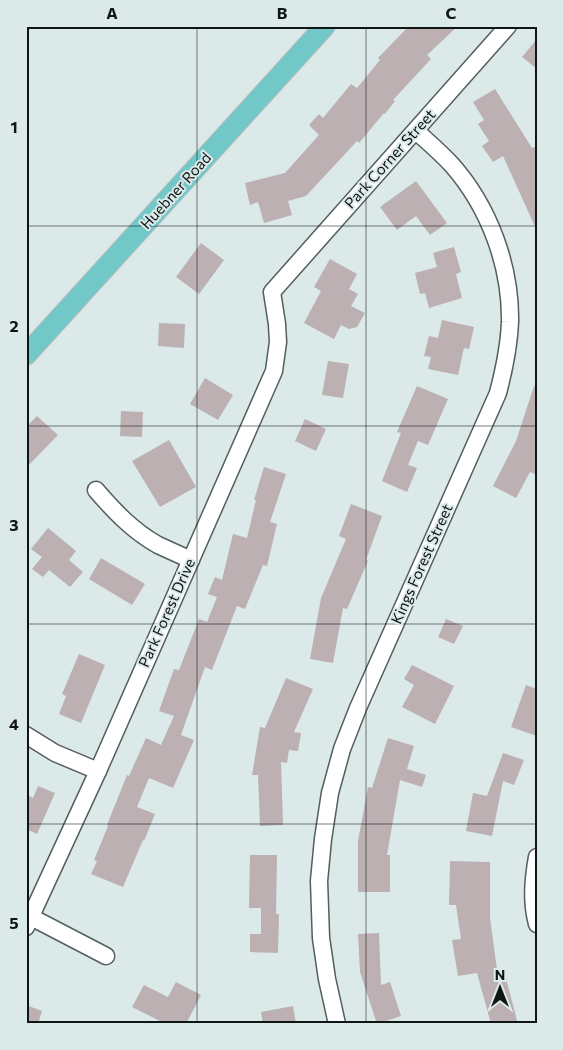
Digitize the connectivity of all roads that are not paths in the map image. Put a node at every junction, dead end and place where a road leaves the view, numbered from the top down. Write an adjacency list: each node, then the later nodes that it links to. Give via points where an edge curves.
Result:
1 (325, 26): 5 (main road, Huebner Road)
2 (508, 26): 3 (street, Park Corner Street)
3 (416, 131): 4 (street, Park Corner Street); 14 (street, Kings Forest Street, via 467,184 491,226 508,289 508,346 498,393 358,708 330,794 319,882 327,979)
4 (272, 292): 7 (street, Park Forest Drive, via 278,342 274,371)
5 (27, 352)
6 (96, 490): 7 (street, via 124,521 141,534)
7 (191, 560): 9 (street, Park Forest Drive)
8 (26, 735): 9 (street, via 55,753)
9 (98, 771): 11 (street, Park Forest Drive)
10 (537, 857): 12 (street, via 533,883)
11 (28, 922): 13 (street)
12 (537, 924)
13 (106, 956)
14 (338, 1024)

